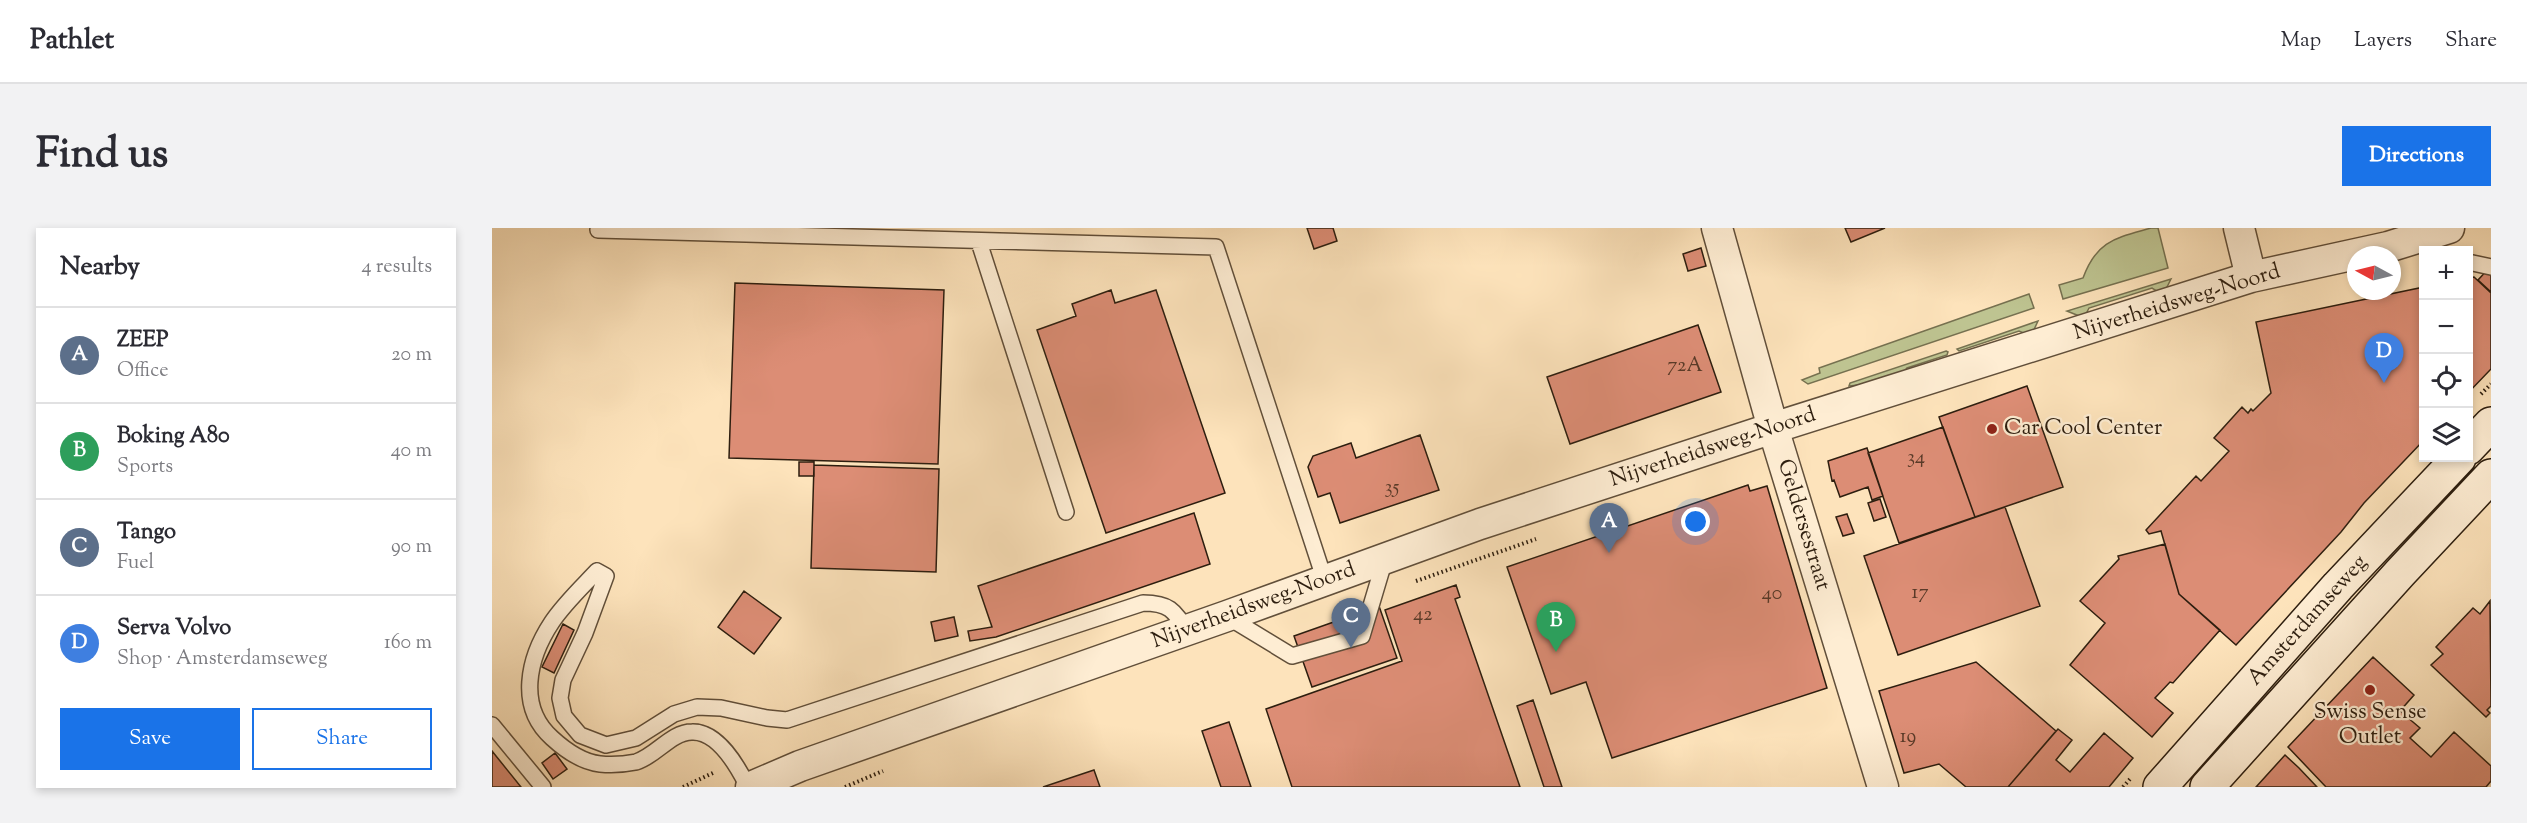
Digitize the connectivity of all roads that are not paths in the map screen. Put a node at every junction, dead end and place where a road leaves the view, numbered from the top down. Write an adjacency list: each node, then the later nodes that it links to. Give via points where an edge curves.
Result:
1 (1717, 228): 14 (street, Geldersestraat)
2 (2239, 228): 12 (street)
3 (2449, 228): 6 (street, Nijverheidsweg-Noord)
4 (598, 230): 5 (lane)
5 (979, 242): 18 (lane); 20 (lane, via 1216,248)
6 (2391, 246)
7 (2401, 250): 8 (lane)
8 (2419, 253)
9 (2347, 256): 12 (street, Nijverheidsweg-Noord)
10 (2473, 263): 11 (lane)
11 (2491, 267)
12 (2251, 277): 14 (street, Nijverheidsweg-Noord)
13 (2491, 424): 15 (main road)
14 (1777, 441): 19 (street, Nijverheidsweg-Noord, via 1480,524); 26 (street, Geldersestraat)
15 (2473, 444)
16 (2455, 462): 27 (main road, Amsterdamseweg, via 2338,586)
17 (2491, 476): 28 (main road, Amsterdamseweg)
18 (1066, 512)
19 (1384, 559): 20 (street, Nijverheidsweg-Noord); 21 (lane, via 1362,636 1292,656)
20 (1325, 581): 21 (street, Nijverheidsweg-Noord)
21 (1227, 616): 22 (street, Nijverheidsweg-Noord)
22 (1187, 631): 25 (street, Nijverheidsweg-Noord); 25 (lane, via 1174,610 1158,603 1143,603 787,720 697,707 674,714 636,738 606,745 580,735 564,716 560,698 563,680 606,576 597,571 552,622 538,649 528,684 530,706 543,730 566,751 598,764 637,762 677,736 693,731 715,740 736,763)
23 (492, 725): 24 (lane)
24 (543, 787)
25 (749, 787)
26 (1883, 787)
27 (2160, 787)
28 (2207, 787)

